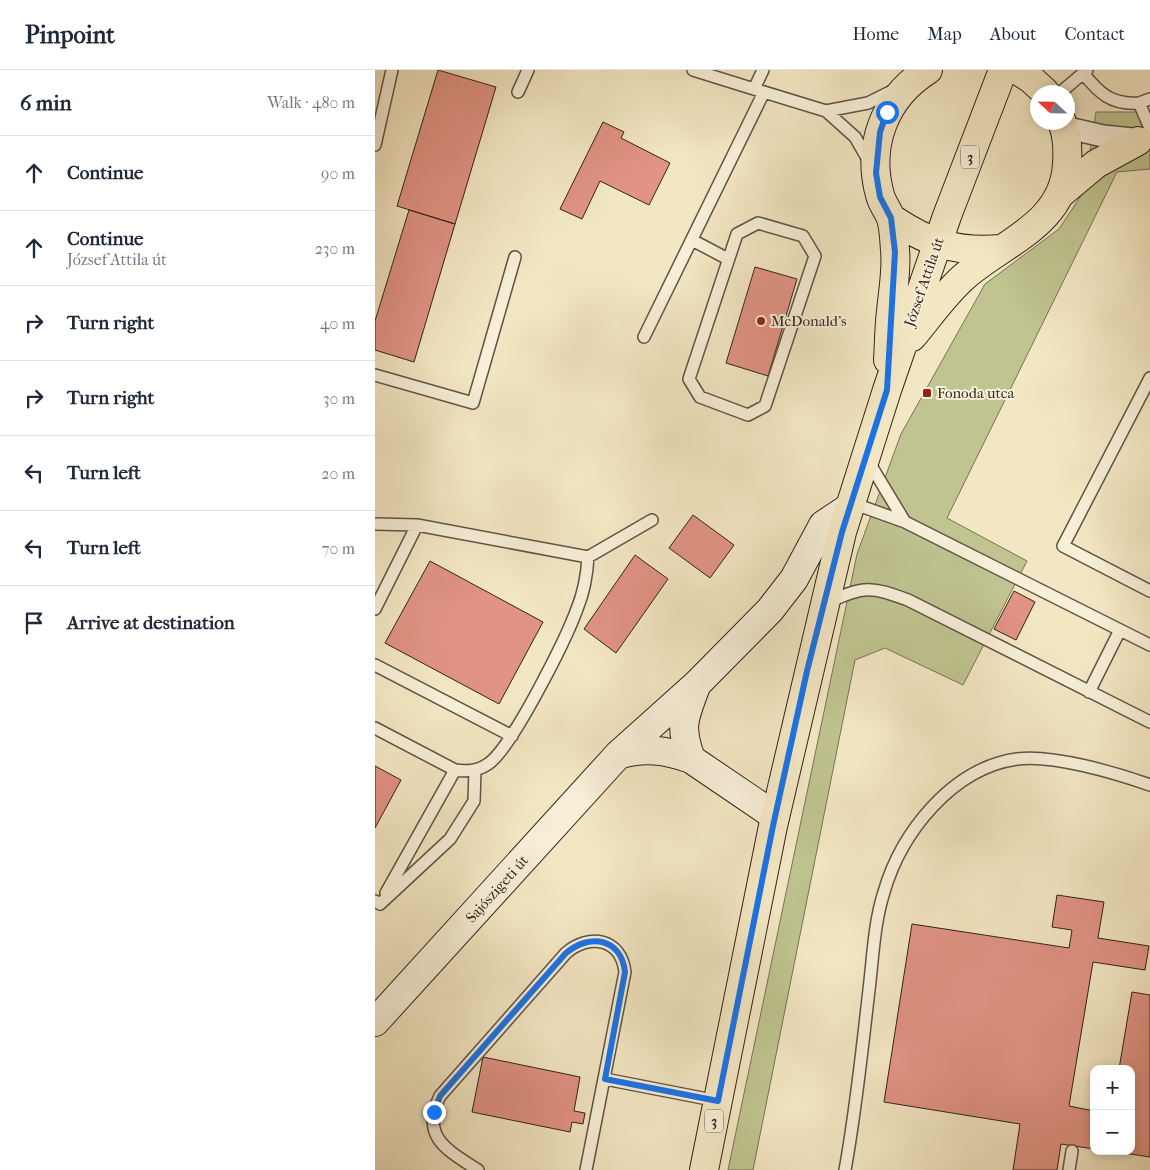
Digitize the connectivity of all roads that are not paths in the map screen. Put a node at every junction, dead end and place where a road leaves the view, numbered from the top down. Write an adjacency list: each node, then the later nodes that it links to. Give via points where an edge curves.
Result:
1 (392, 70): 21 (lane)
2 (528, 70): 14 (lane)
3 (693, 70): 13 (lane)
4 (763, 70): 13 (lane)
5 (1003, 70): 26 (main road, József Attila út / 3)
6 (1017, 70): 10 (main road)
7 (1047, 70): 11 (main road)
8 (1085, 72): 12 (lane); 16 (lane, via 1099,93 1128,104)
9 (920, 75): 17 (lane, via 868,104); 22 (main road, via 898,95 887,112 880,132)
10 (1036, 85)
11 (1051, 85)
12 (1069, 85)
13 (759, 91): 17 (lane); 25 (lane)
14 (518, 92)
15 (1150, 99): 16 (lane)
16 (1139, 103): 20 (lane)
17 (826, 112): 22 (lane, via 855,137)
18 (1075, 128): 20 (street, via 1103,136)
19 (1064, 130): 23 (main road, via 1068,147 1067,172)
20 (1146, 136): 23 (main road, via 1096,164)
21 (375, 145)
22 (876, 173): 24 (main road, via 880,197)
23 (1059, 195): 27 (main road, via 1037,226)
24 (891, 218): 26 (main road); 34 (main road, via 895,252)
25 (692, 240): 29 (lane); 30 (lane)
26 (937, 244): 27 (main road, via 961,250); 31 (main road, József Attila út / 3)
27 (1001, 249): 31 (main road, via 963,278)
28 (515, 257): 32 (lane, via 473,403)
29 (728, 259): 29 (lane, via 737,234 758,223 803,236 815,256 765,406 748,415 700,397 689,379)
30 (644, 337)
31 (900, 352): 34 (main road, József Attila út / 3)
32 (375, 375)
33 (1150, 378): 42 (lane, via 1063,546)
34 (887, 390): 35 (main road, József Attila út / 3)
35 (866, 456): 36 (main road, József Attila út / 3); 38 (lane)
36 (851, 505): 38 (lane); 43 (main road, József Attila út / 3); 48 (main road, Sajószigeti út, via 823,525 785,592)
37 (652, 520): 41 (lane)
38 (905, 522): 45 (lane)
39 (375, 524): 40 (lane)
40 (417, 525): 41 (lane); 44 (lane)
41 (588, 557): 52 (lane, via 583,589 566,636)
42 (1150, 591)
43 (825, 603): 49 (lane, via 852,591 878,589 908,600); 58 (main road, József Attila út / 3)
44 (375, 609)
45 (1120, 630): 46 (lane); 49 (lane)
46 (1150, 645)
47 (375, 665): 52 (lane)
48 (697, 685): 53 (main road, Sajószigeti út); 54 (main road, via 683,725)
49 (1089, 692): 50 (lane)
50 (1150, 722)
51 (375, 728): 55 (lane)
52 (512, 736): 56 (lane, via 488,764)
53 (618, 755): 54 (main road, via 644,749); 60 (main road, Sajószigeti út)
54 (691, 759): 58 (main road)
55 (455, 770): 56 (lane); 59 (lane)
56 (475, 770): 59 (lane, via 473,801 450,839)
57 (1150, 785): 67 (lane, via 1092,768 1033,758 1016,759 963,781 943,797 913,831 895,861 879,912)
58 (775, 816): 62 (main road, József Attila út / 3)
59 (377, 905)
60 (375, 1022)
61 (605, 1079): 62 (lane); 64 (lane, via 625,972 616,950 609,944 591,940 575,945 566,953 436,1104 433,1127 440,1144); 65 (lane)
62 (718, 1101): 66 (main road, József Attila út / 3)
63 (1073, 1151): 68 (lane)
64 (478, 1170)
65 (586, 1170)
66 (703, 1170)
67 (845, 1170)
68 (1069, 1170)

